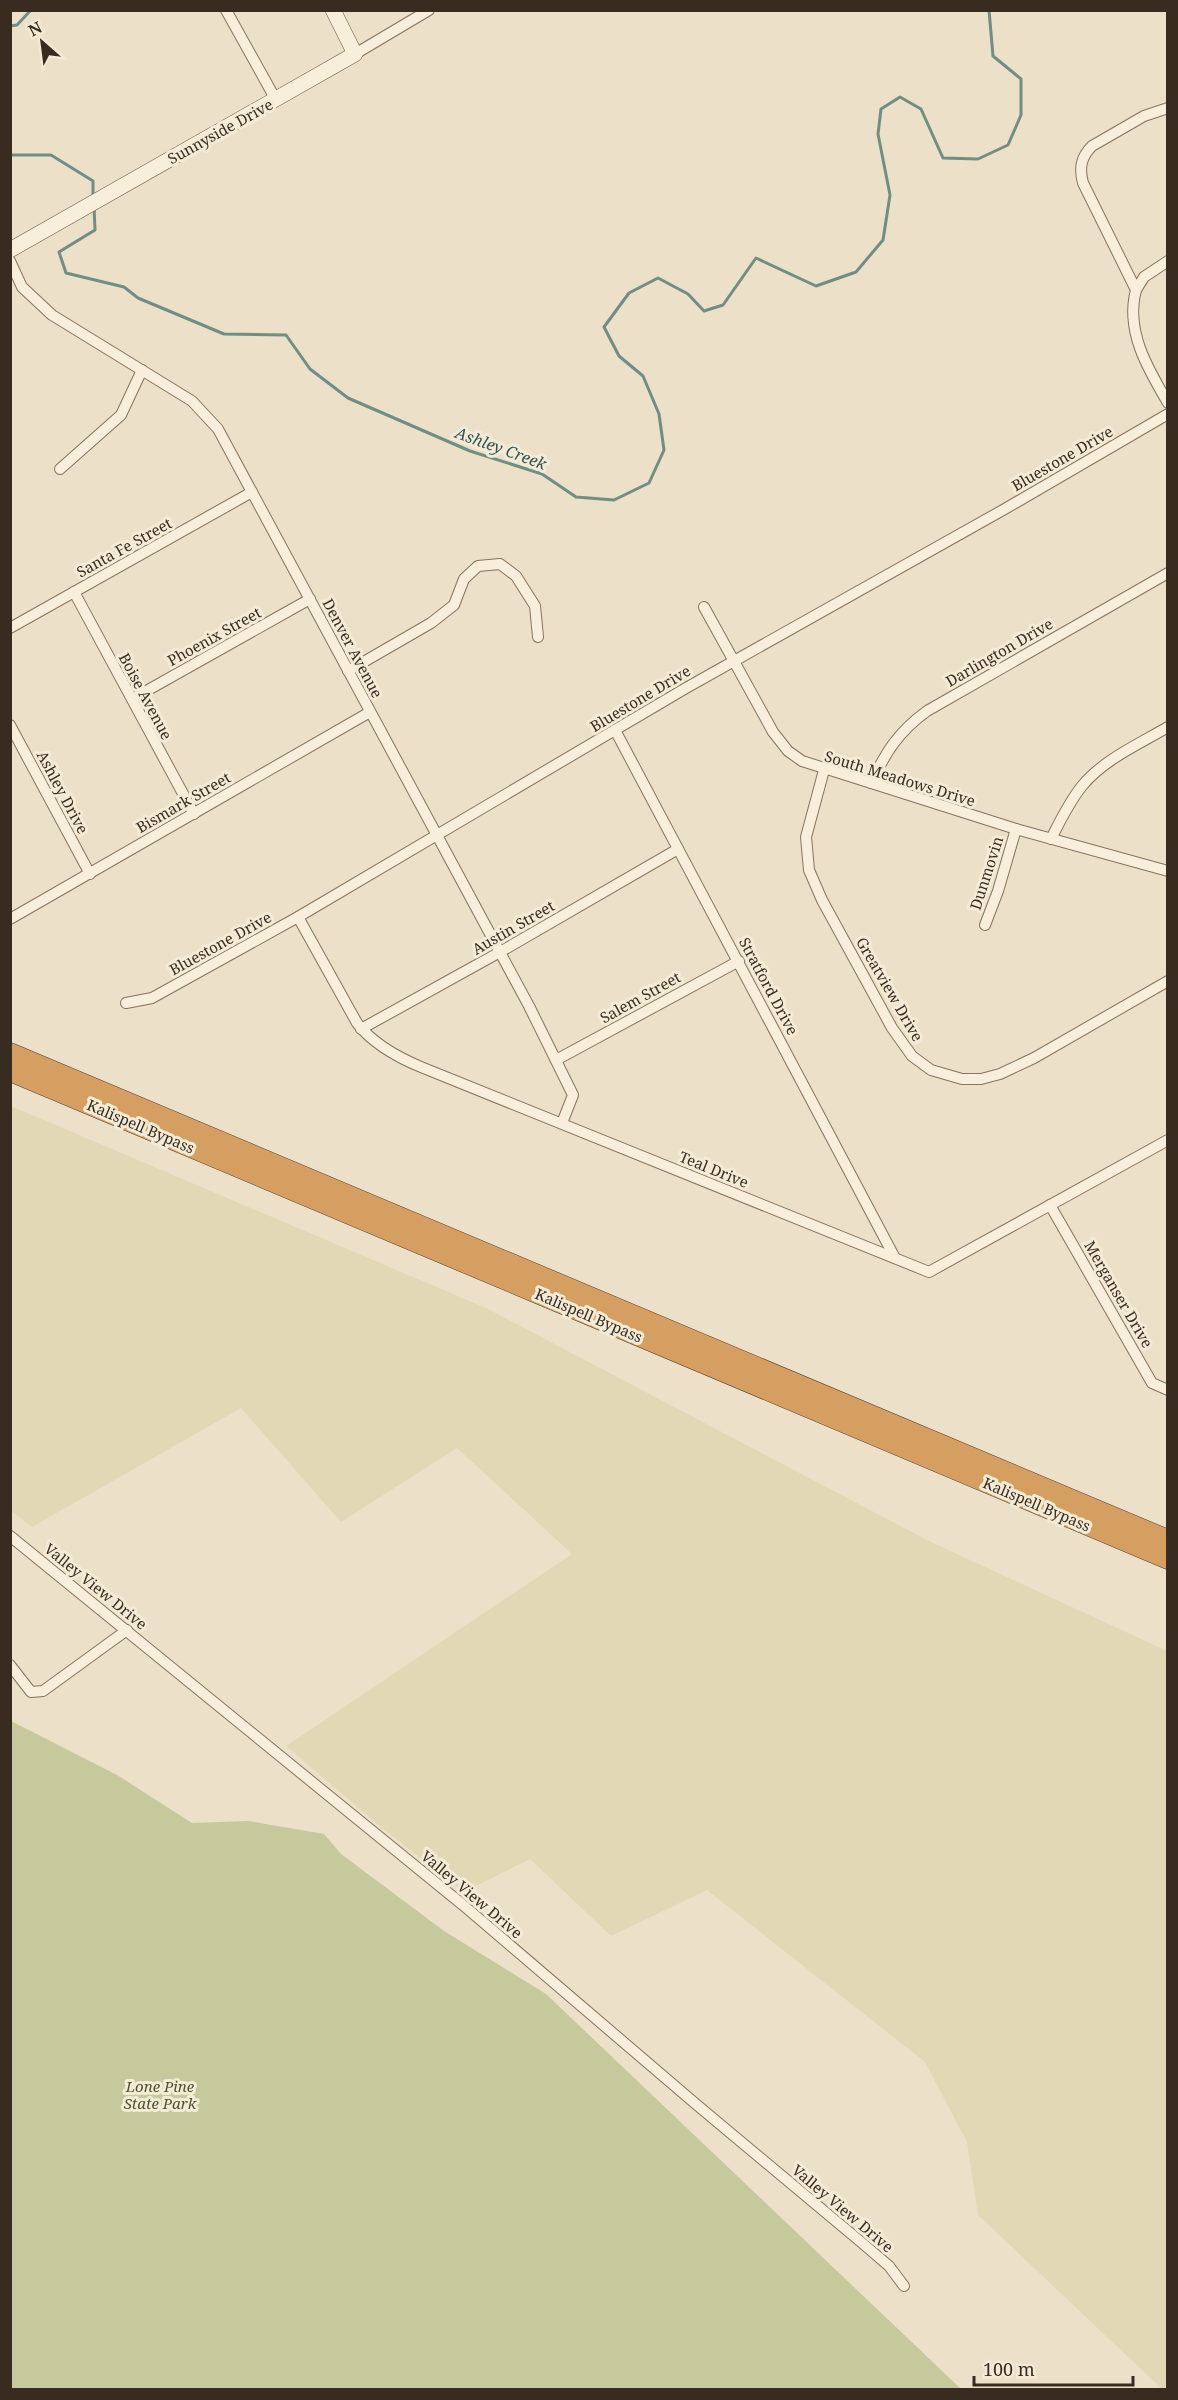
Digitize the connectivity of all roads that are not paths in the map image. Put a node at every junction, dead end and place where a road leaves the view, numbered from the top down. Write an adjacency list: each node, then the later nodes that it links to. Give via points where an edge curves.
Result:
1 (226, 10): 5 (street)
2 (333, 10): 4 (street)
3 (429, 10): 4 (street, Sunnyside Drive)
4 (355, 54): 5 (street, Sunnyside Drive)
5 (276, 100): 7 (street, Sunnyside Drive)
6 (1167, 108): 10 (street, via 1144,116 1092,146 1080,167 1083,183)
7 (10, 250)
8 (10, 261): 11 (street, Denver Avenue, via 22,287 52,315)
9 (1167, 261): 10 (street, via 1144,277)
10 (1136, 290): 12 (street, via 1133,311 1137,342)
11 (142, 370): 14 (street, via 121,415); 15 (street, Denver Avenue, via 202,409 218,429)
12 (1167, 403)
13 (1167, 414): 22 (street, Bluestone Drive)
14 (60, 469)
15 (252, 492): 17 (street, Santa Fe Street); 18 (street, Denver Avenue)
16 (1167, 573): 30 (street, Darlington Drive, via 927,711 898,735)
17 (74, 592): 20 (street, Santa Fe Street); 24 (street, Boise Avenue)
18 (309, 599): 23 (street, Denver Avenue); 24 (street, Phoenix Street)
19 (704, 607): 22 (street, South Meadows Drive)
20 (10, 628)
21 (538, 637): 23 (street, via 535,606 516,576 500,564 478,566 464,579 454,605 431,623)
22 (734, 661): 28 (street, Bluestone Drive); 29 (street, South Meadows Drive, via 782,745 794,757)
23 (348, 671): 25 (street, Denver Avenue)
24 (132, 699): 31 (street, Boise Avenue)
25 (370, 712): 31 (street, Bismark Street); 33 (street, Denver Avenue)
26 (10, 725): 37 (street, Ashley Drive)
27 (1167, 728): 34 (street, via 1113,759 1087,780)
28 (615, 730): 33 (street, Bluestone Drive); 35 (street, Stratford Drive)
29 (824, 770): 30 (street, South Meadows Drive); 43 (street, Greatview Drive, via 806,837 809,870 892,1028 912,1056 931,1070 962,1078 1000,1074)
30 (871, 783): 32 (street, South Meadows Drive)
31 (194, 814): 37 (street, Bismark Street)
32 (1016, 829): 34 (street, South Meadows Drive); 40 (street, Dunmovin)
33 (436, 835): 38 (street, Bluestone Drive); 41 (street, Denver Avenue)
34 (1051, 839): 36 (street, South Meadows Drive)
35 (678, 849): 41 (street, Austin Street); 42 (street, Stratford Drive)
36 (1167, 871)
37 (90, 874): 39 (street, Bismark Street)
38 (298, 917): 44 (street, Bluestone Drive, via 152,998); 45 (street, Teal Drive)
39 (10, 919)
40 (985, 925)
41 (500, 952): 45 (street, Austin Street); 48 (street, Denver Avenue)
42 (739, 961): 48 (street, Salem Street); 54 (street, Stratford Drive)
43 (1167, 981)
44 (126, 1003)
45 (361, 1029): 51 (street, Teal Drive, via 389,1052)
46 (10, 1041): 50 (highway)
47 (10, 1053): 50 (highway, Kalispell Bypass)
48 (556, 1060): 51 (street, Denver Avenue, via 573,1095)
49 (10, 1071): 58 (highway, Kalispell Bypass)
50 (75, 1080): 57 (highway, Kalispell Bypass)
51 (562, 1123): 54 (street, Teal Drive)
52 (1167, 1140): 53 (street, Teal Drive)
53 (1050, 1205): 54 (street, Teal Drive, via 929,1272); 55 (street, Merganser Drive, via 1152,1383)
54 (895, 1258)
55 (1167, 1390)
56 (10, 1536): 59 (street, Valley View Drive)
57 (1167, 1540)
58 (1167, 1558)
59 (127, 1630): 60 (street, via 43,1691 31,1692); 61 (street, Valley View Drive, via 569,1994 861,2241)
60 (10, 1665)
61 (904, 2286)

